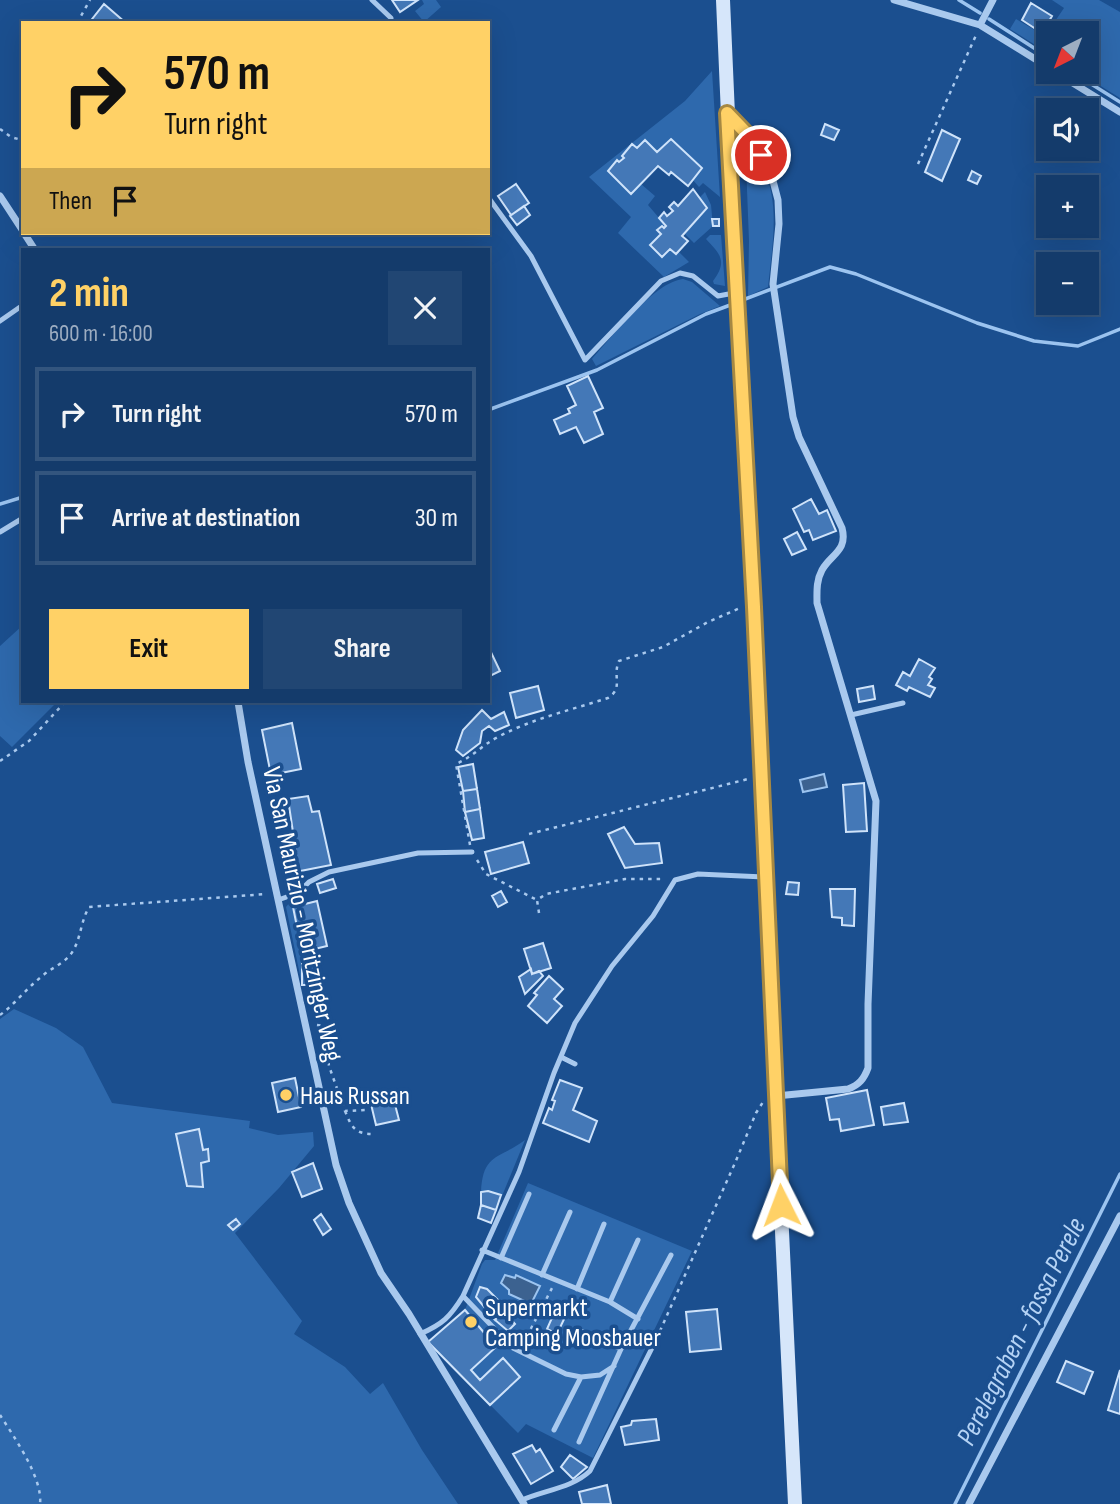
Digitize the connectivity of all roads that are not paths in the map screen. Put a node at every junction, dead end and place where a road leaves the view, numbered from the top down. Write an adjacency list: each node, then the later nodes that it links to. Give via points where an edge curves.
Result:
1 (372, 0): 5 (lane)
2 (723, 0): 10 (main road)
3 (894, 0): 6 (street)
4 (993, 0): 6 (street)
5 (391, 21)
6 (980, 25): 7 (street)
7 (1036, 60)
8 (1074, 84): 9 (street)
9 (1120, 112)
10 (727, 113): 14 (main road); 21 (street, via 761,155 778,200 773,284 796,427 845,537 822,569 817,593)
11 (0, 196): 13 (street)
12 (490, 200): 14 (lane, via 531,256 585,360 661,281 680,273 693,276 718,296)
13 (21, 229)
14 (737, 300): 23 (main road, via 761,776)
15 (21, 306): 16 (lane)
16 (0, 321)
17 (21, 519): 18 (lane)
18 (0, 532)
19 (238, 703): 24 (street, Via San Maurizio - Moritzinger Weg)
20 (902, 703): 21 (lane)
21 (851, 715): 27 (street, via 876,801 868,1069 857,1086 848,1089)
22 (472, 852): 24 (lane, via 418,853 328,872 298,893)
23 (760, 877): 25 (lane, via 698,874 675,880 575,1023); 27 (main road)
24 (277, 897): 42 (street, Via San Maurizio - Moritzinger Weg, via 336,1165 381,1273)
25 (561, 1057): 26 (lane); 33 (lane, via 519,1172)
26 (575, 1064)
27 (775, 1096): 50 (main road)
28 (529, 1194): 35 (lane)
29 (570, 1212): 36 (lane)
30 (1120, 1216): 51 (street)
31 (604, 1223): 37 (lane)
32 (638, 1240): 39 (lane)
33 (482, 1250): 35 (lane); 38 (lane)
34 (671, 1255): 40 (lane)
35 (501, 1258): 36 (lane)
36 (542, 1275): 37 (lane)
37 (577, 1289): 39 (lane)
38 (463, 1296): 42 (lane, via 441,1325); 46 (lane, via 513,1348)
39 (610, 1303): 40 (lane)
40 (638, 1319): 44 (lane)
41 (576, 1329): 44 (lane)
42 (421, 1335): 49 (street, Via San Maurizio - Moritzinger Weg)
43 (657, 1338): 49 (lane, via 590,1471 580,1481)
44 (621, 1349): 45 (lane)
45 (614, 1366): 46 (lane, via 600,1375); 48 (lane)
46 (581, 1377): 47 (lane)
47 (554, 1430)
48 (579, 1442)
49 (523, 1502)
50 (795, 1504)
51 (970, 1504)

